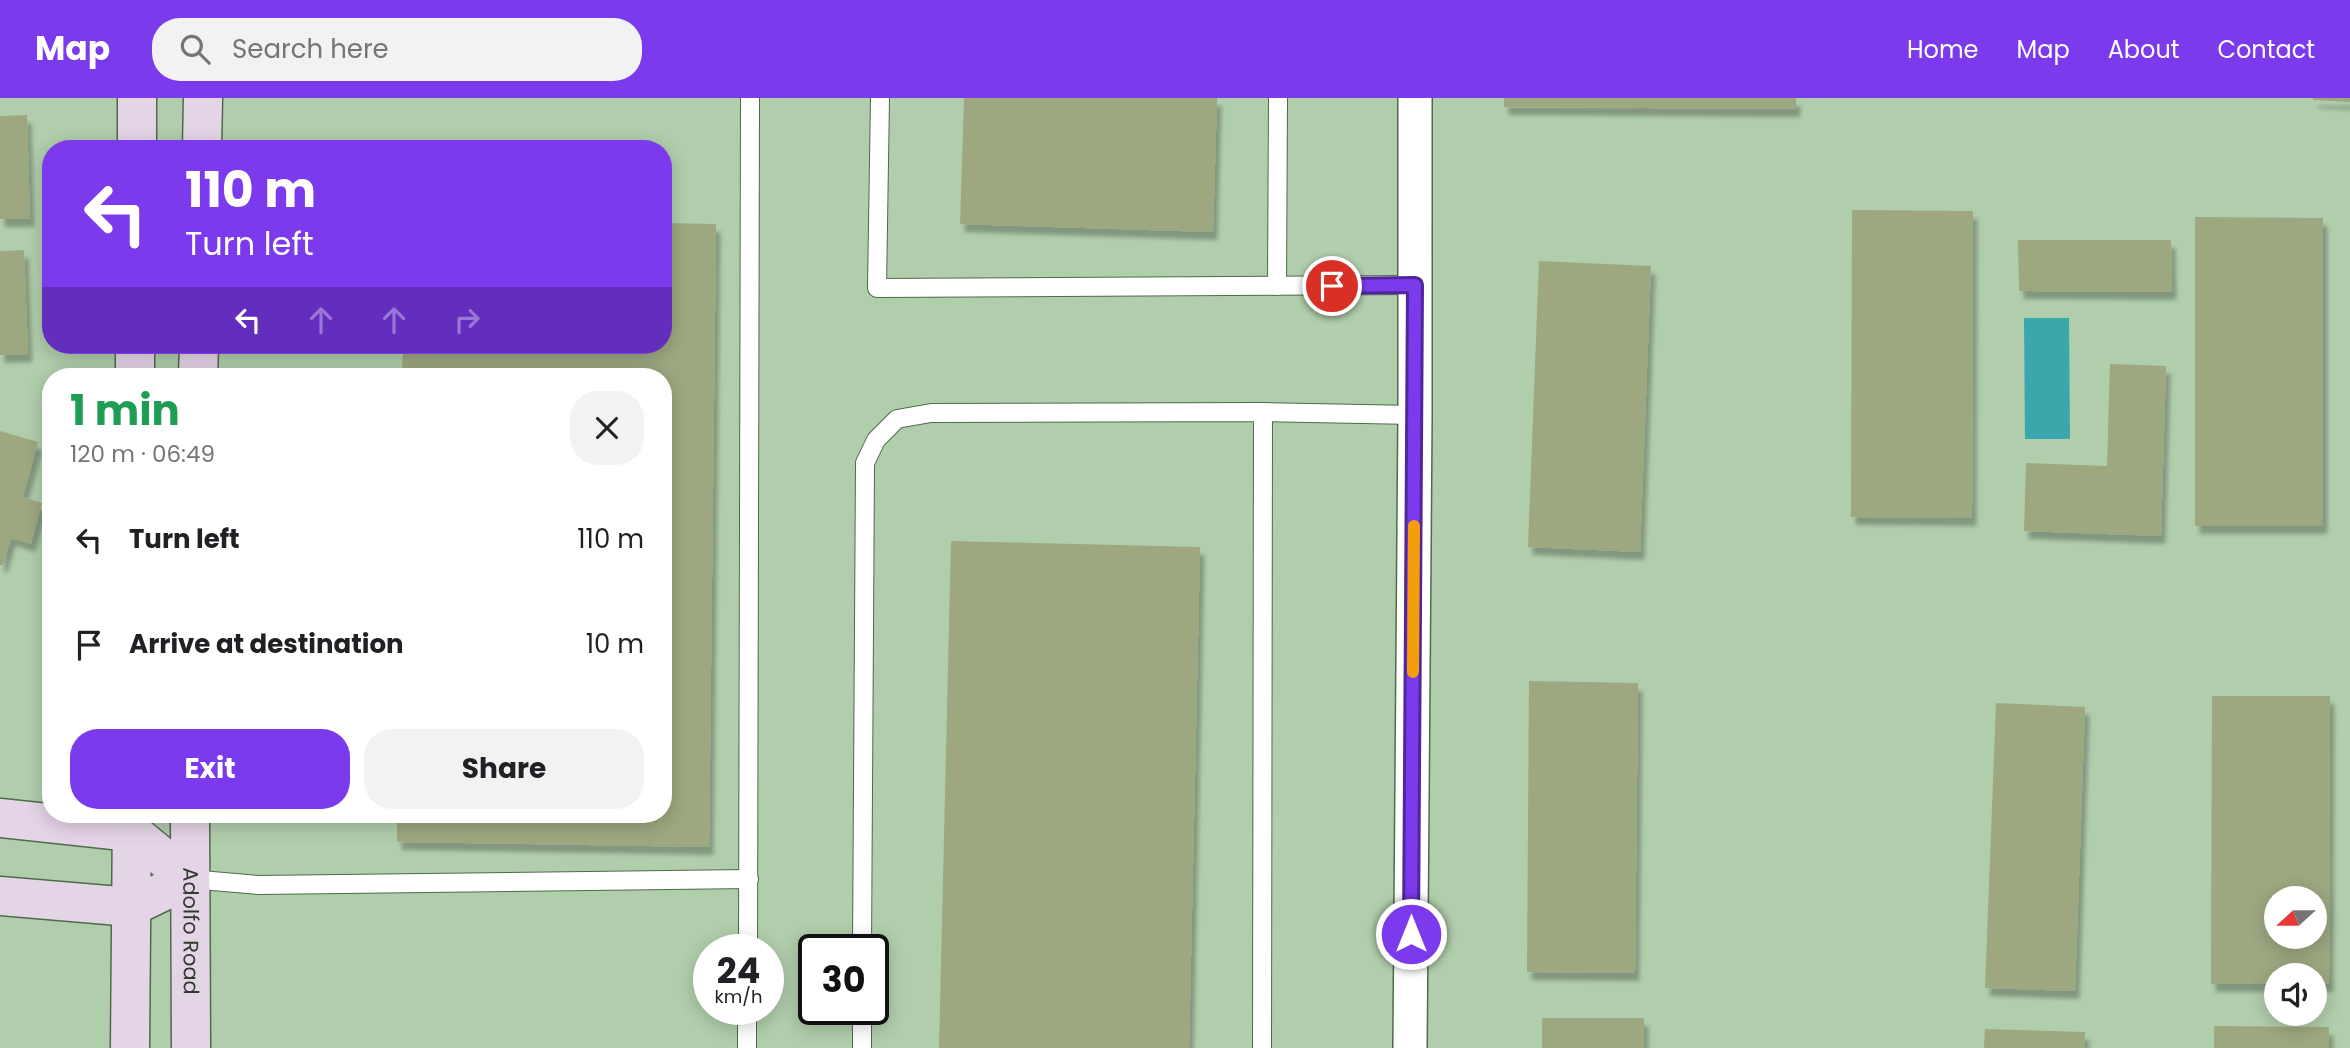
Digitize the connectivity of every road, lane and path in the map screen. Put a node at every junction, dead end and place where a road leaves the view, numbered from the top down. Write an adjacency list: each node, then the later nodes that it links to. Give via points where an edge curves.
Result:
1 (137, 98): 7 (street)
2 (203, 98): 8 (street)
3 (750, 98): 18 (lane)
4 (880, 98): 10 (lane, via 877,288)
5 (1278, 98): 10 (lane)
6 (1415, 98): 9 (street)
7 (137, 140)
8 (202, 140)
9 (1415, 285): 10 (lane); 12 (street)
10 (1277, 286)
11 (1264, 412): 12 (lane); 22 (lane, via 931,413 897,419 876,440 865,463); 29 (lane)
12 (1415, 415): 30 (street)
13 (0, 818): 14 (street)
14 (42, 820)
15 (132, 823): 17 (street); 20 (street)
16 (190, 823): 17 (street, Adolfo Road)
17 (188, 879): 18 (lane, via 258,885); 20 (street); 26 (street, Adolfo Road)
18 (749, 879): 21 (lane)
19 (0, 896): 20 (street)
20 (131, 907): 25 (street)
21 (748, 934)
22 (862, 934)
23 (747, 1025): 27 (lane)
24 (862, 1025): 28 (lane)
25 (130, 1048)
26 (191, 1048)
27 (747, 1048)
28 (862, 1048)
29 (1262, 1048)
30 (1410, 1048)

